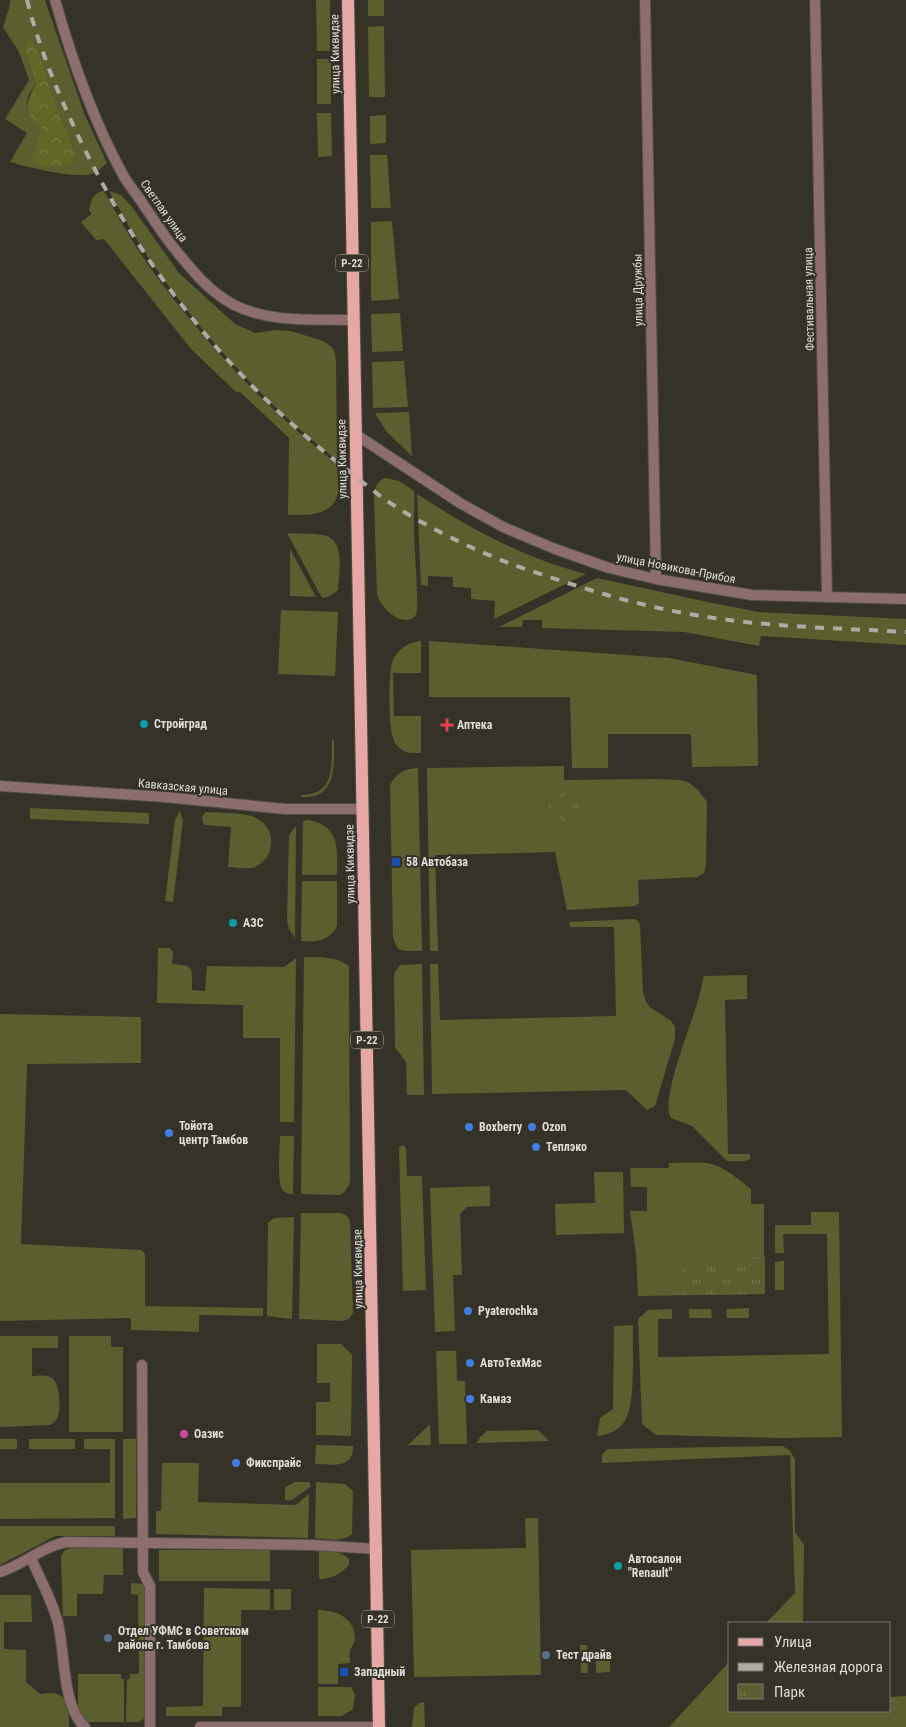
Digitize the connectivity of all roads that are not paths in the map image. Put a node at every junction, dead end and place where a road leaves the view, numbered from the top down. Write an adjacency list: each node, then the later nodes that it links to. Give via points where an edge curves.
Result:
1 (55, 0): 5 (street, Светлая улица, via 80,81 123,175 197,277 222,298 254,312 283,318)
2 (348, 0): 5 (main road, улица Киквидзе / Р-22)
3 (645, 0): 7 (street, улица Дружбы)
4 (816, 0): 8 (street, Фестивальная улица)
5 (353, 320): 6 (main road, улица Киквидзе / Р-22)
6 (355, 434): 7 (street, улица Новикова-Прибоя, via 460,503 503,527 608,568); 11 (main road, улица Киквидзе / Р-22)
7 (656, 579): 8 (street, улица Новикова-Прибоя, via 752,595)
8 (827, 597): 9 (street, улица Новикова-Прибоя)
9 (906, 599)
10 (0, 786): 11 (street, Кавказская улица, via 285,809)
11 (363, 809): 14 (main road, улица Киквидзе / Р-22)
12 (142, 1365): 13 (street)
13 (144, 1542): 14 (street); 15 (street, via 67,1542); 18 (street, via 143,1572 150,1586)
14 (377, 1549): 20 (main road, улица Киквидзе / Р-22)
15 (31, 1558): 16 (street); 17 (street, via 52,1604 69,1698)
16 (0, 1572)
17 (84, 1727)
18 (150, 1727)
19 (200, 1727): 20 (street)
20 (379, 1727)

